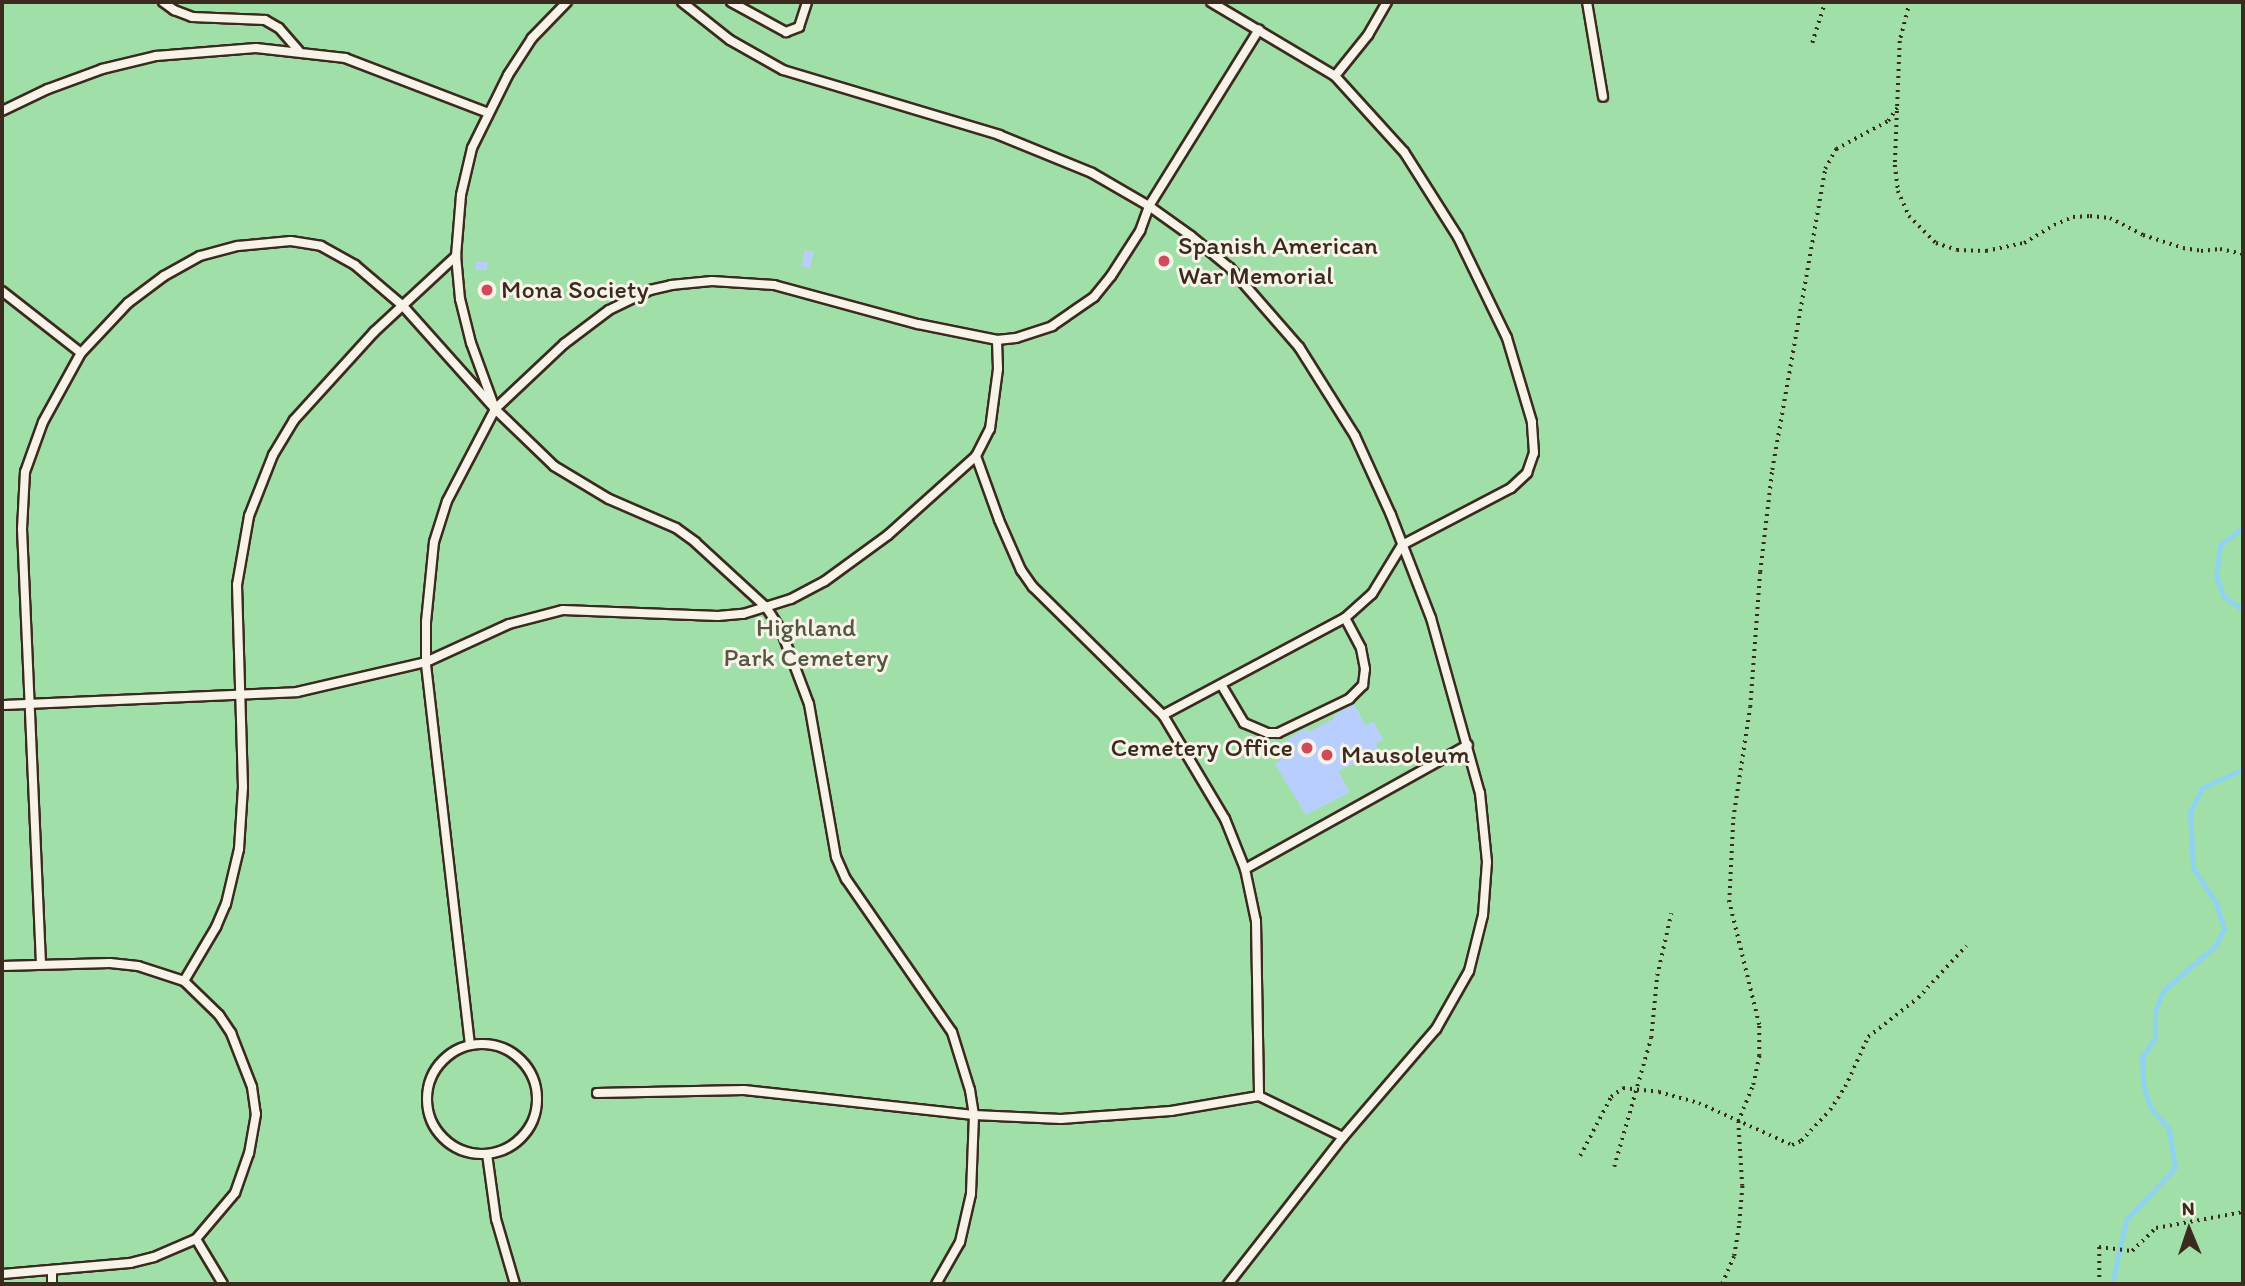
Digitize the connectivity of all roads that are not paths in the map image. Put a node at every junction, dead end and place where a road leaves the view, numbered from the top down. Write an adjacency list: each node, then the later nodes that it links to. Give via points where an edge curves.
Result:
1 (163, 2): 10 (lane, via 192,16 265,20 279,28)
2 (567, 2): 14 (lane, via 533,38)
3 (682, 2): 15 (lane, via 730,40 783,70 999,135 1092,173)
4 (731, 2): 5 (lane, via 786,32 799,27)
5 (807, 2)
6 (1211, 2): 9 (lane)
7 (1387, 2): 11 (lane)
8 (1587, 2): 12 (lane)
9 (1259, 29): 11 (lane); 15 (lane)
10 (299, 51): 13 (lane, via 256,48 156,56 75,77); 14 (lane, via 345,58)
11 (1335, 76): 23 (lane, via 1404,152 1458,237 1507,338 1535,438 1531,466 1511,488)
12 (1603, 97)
13 (2, 111)
14 (488, 113): 16 (lane, via 466,168)
15 (1149, 206): 19 (lane, via 1140,230 1094,297 1052,326); 23 (lane, via 1230,268 1299,347 1366,457)
16 (456, 256): 18 (lane); 21 (lane, via 468,332)
17 (2, 291): 20 (lane)
18 (403, 306): 20 (lane, via 355,265 321,246 291,241 237,246 200,256 164,276 128,303); 21 (lane); 28 (lane, via 318,390 273,455 248,516 239,562)
19 (997, 340): 21 (lane, via 774,285 692,282 650,290 609,310 564,344); 22 (lane, via 992,419)
20 (81, 353): 29 (lane, via 43,422 23,490)
21 (495, 408): 24 (lane, via 554,466 609,499 676,528 715,557); 26 (lane, via 447,502 434,542)
22 (976, 456): 24 (lane, via 888,535 825,581); 31 (lane, via 1021,570)
23 (1402, 544): 25 (lane, via 1371,594); 32 (lane, via 1431,618)
24 (766, 607): 26 (lane, via 718,616 563,610 509,624); 40 (lane, via 802,678 836,857 846,879 952,1032)
25 (1345, 618): 27 (lane); 27 (lane, via 1366,669 1363,685 1349,699 1278,733 1268,733 1244,723)
26 (426, 662): 28 (lane, via 332,686); 37 (lane)
27 (1222, 686): 31 (lane)
28 (240, 697): 29 (lane); 36 (lane, via 242,818 234,876 216,927)
29 (31, 704): 30 (lane); 34 (lane)
30 (2, 705)
31 (1163, 715): 33 (lane, via 1225,819)
32 (1468, 745): 33 (lane); 41 (lane, via 1485,818 1487,862 1486,897 1469,971 1436,1029)
33 (1245, 869): 39 (lane, via 1256,921)
34 (41, 964): 35 (lane); 36 (lane, via 138,966)
35 (2, 965)
36 (184, 981): 43 (lane, via 231,1033 252,1087 256,1114 235,1194)
37 (470, 1045): 42 (lane, via 442,1061 433,1074 428,1088 431,1121 454,1146); 42 (lane, via 494,1046 516,1056 535,1083 535,1115 528,1130 503,1150)
38 (597, 1093): 40 (lane, via 744,1090)
39 (1259, 1096): 40 (lane, via 1115,1117); 41 (lane)
40 (974, 1115): 49 (lane, via 972,1181 965,1220 960,1242)
41 (1343, 1138): 50 (lane)
42 (487, 1154): 48 (lane, via 496,1219)
43 (196, 1239): 44 (lane, via 130,1263); 47 (lane)
44 (52, 1272): 45 (lane); 46 (lane)
45 (2, 1274)
46 (52, 1284)
47 (223, 1284)
48 (515, 1284)
49 (936, 1284)
50 (1228, 1284)

